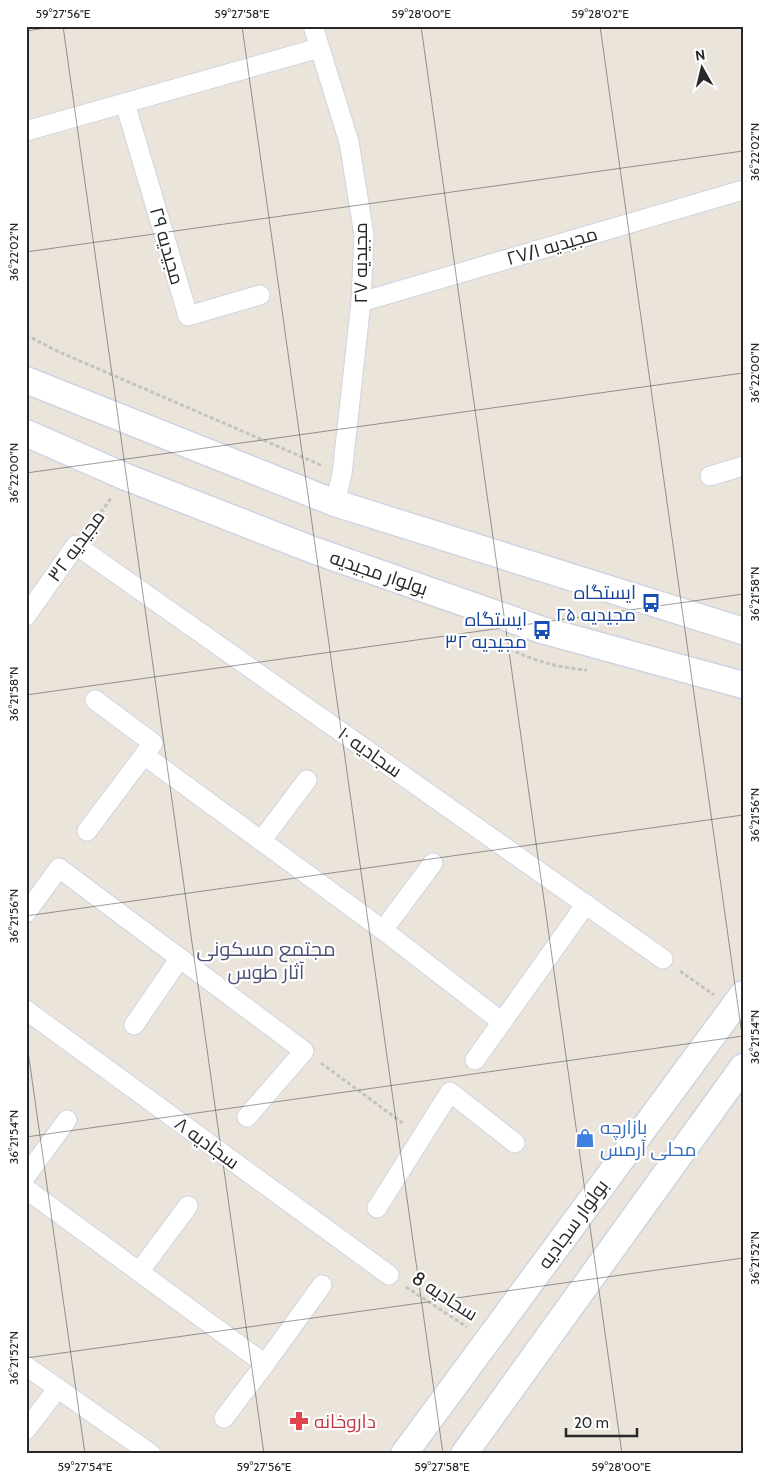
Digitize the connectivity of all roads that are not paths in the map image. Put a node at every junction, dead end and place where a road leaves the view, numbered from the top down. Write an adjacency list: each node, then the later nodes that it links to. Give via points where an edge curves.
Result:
1 (313, 26): 2 (street, مجیدیه ۲۷)
2 (319, 48): 3 (street); 7 (street, مجیدیه ۲۷, via 348,142 363,226)
3 (125, 103): 4 (street); 6 (street, مجیدیه ۲۹, via 188,316)
4 (26, 131)
5 (743, 190): 7 (street, مجیدیه ۲۷/۱)
6 (260, 295)
7 (361, 302): 12 (street, مجیدیه ۲۷)
8 (26, 380): 12 (main road)
9 (26, 433): 16 (main road, بولوار مجیدیه, via 126,478 313,550 542,630)
10 (743, 466): 11 (street)
11 (710, 476)
12 (336, 503): 15 (main road)
13 (76, 545): 14 (street, مجیدیه ۳۲); 23 (street, سجادیه ۱۰)
14 (26, 616)
15 (743, 631)
16 (743, 685)
17 (95, 700): 18 (street, via 153,743)
18 (144, 755): 20 (street); 21 (street)
19 (307, 780): 21 (street)
20 (87, 831)
21 (261, 841): 25 (street)
22 (433, 863): 25 (street)
23 (586, 904): 27 (street, سجادیه ۱۰); 30 (street)
24 (26, 913): 26 (street, via 60,868)
25 (383, 930): 30 (street)
26 (180, 958): 31 (street); 34 (street, via 304,1051)
27 (663, 959)
28 (738, 1001): 50 (main road, بولوار سجادیه)
29 (26, 1010): 42 (street, سجادیه ۸)
30 (502, 1022): 32 (street)
31 (134, 1025)
32 (474, 1060)
33 (743, 1067): 51 (main road)
34 (248, 1117)
35 (68, 1120): 37 (street)
36 (515, 1143): 40 (street, via 450,1092)
37 (26, 1176)
38 (26, 1189): 41 (street)
39 (188, 1206): 41 (street)
40 (377, 1208)
41 (139, 1272): 44 (street)
42 (389, 1275)
43 (322, 1285): 44 (street)
44 (265, 1364): 47 (street)
45 (26, 1366): 46 (street)
46 (58, 1388): 48 (street); 49 (street)
47 (224, 1418)
48 (26, 1430)
49 (151, 1454)
50 (404, 1454)
51 (464, 1454)

